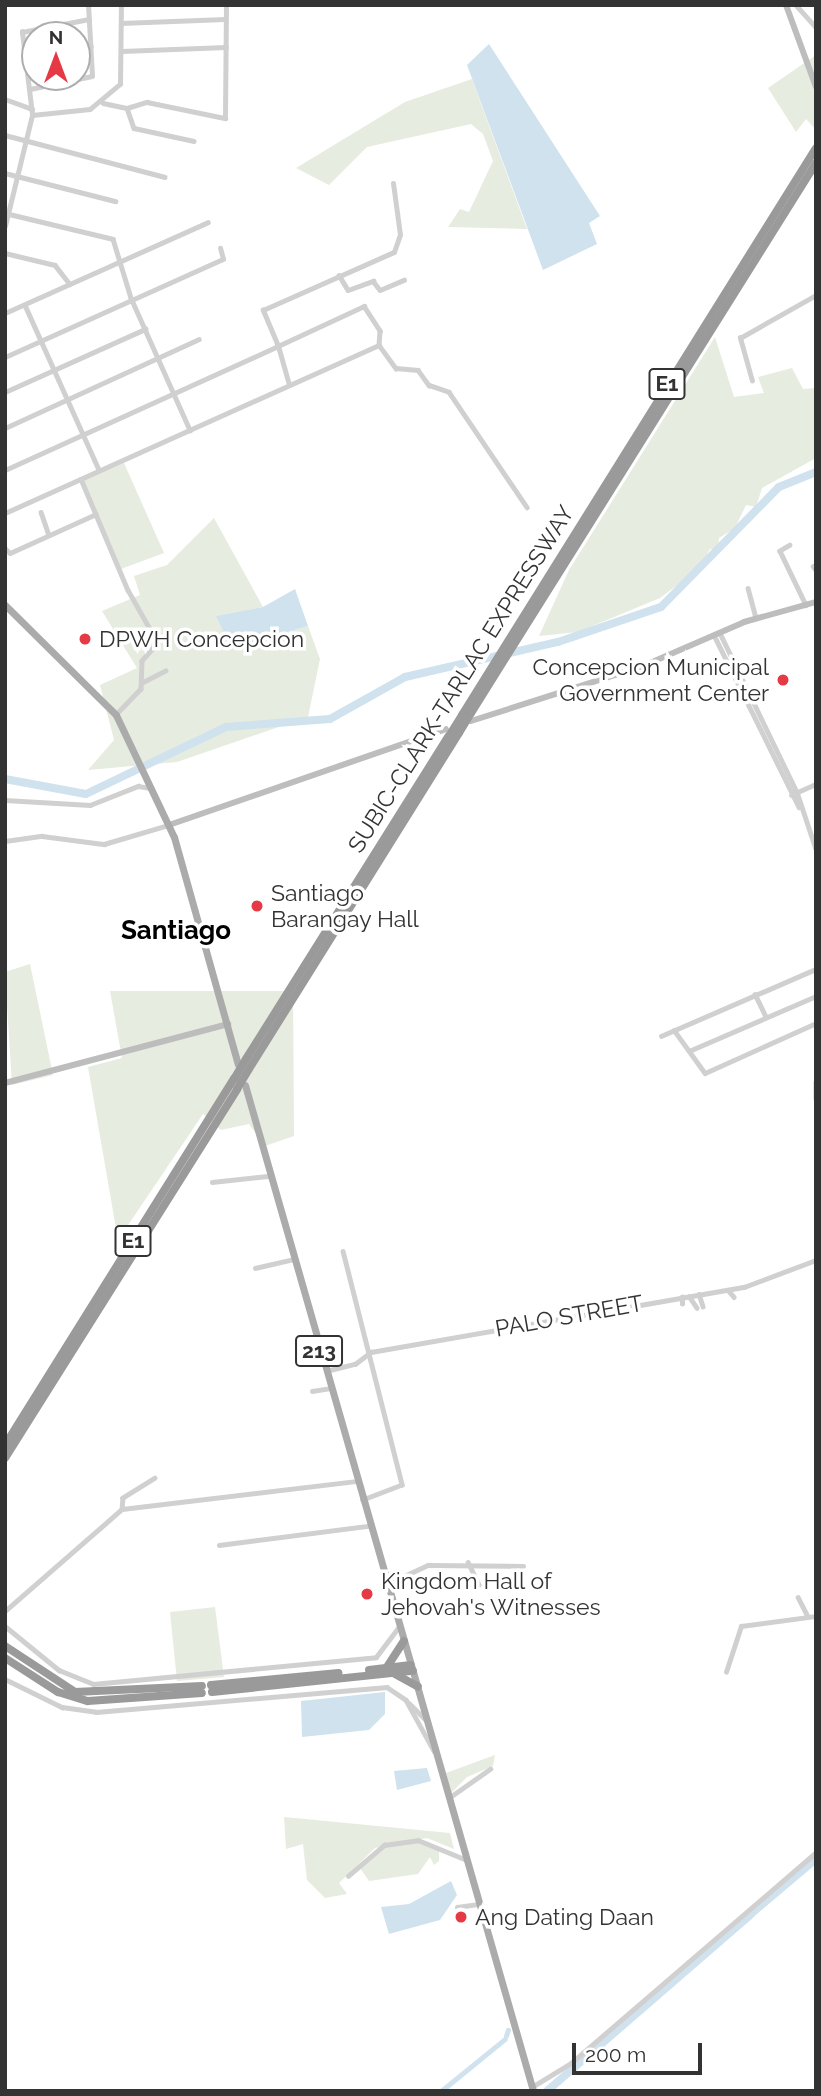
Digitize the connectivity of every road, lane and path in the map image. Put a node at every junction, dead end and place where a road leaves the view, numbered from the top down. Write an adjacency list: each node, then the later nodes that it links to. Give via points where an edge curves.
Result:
1 (88, 5): 6 (street)
2 (121, 5): 9 (street)
3 (226, 5): 7 (street)
4 (786, 5): 13 (main road)
5 (796, 5): 10 (street)
6 (89, 19): 8 (street)
7 (225, 19): 9 (street); 11 (street)
8 (79, 21)
9 (121, 23): 12 (street)
10 (816, 27)
11 (226, 47): 12 (street); 17 (street, via 225,118 147,102)
12 (122, 51): 16 (street, via 121,80)
13 (816, 87)
14 (30, 91): 18 (street)
15 (5, 99): 18 (street)
16 (103, 103): 17 (street); 18 (street)
17 (127, 108): 21 (street, via 134,128)
18 (32, 112): 20 (street)
19 (5, 135): 20 (street)
20 (26, 140): 25 (street); 26 (street)
21 (194, 141)
22 (816, 148): 75 (highway, SUBIC-CLARK-TARLAC EXPRESSWAY / E1)
23 (816, 163): 75 (highway, SUBIC-CLARK-TARLAC EXPRESSWAY / E1)
24 (5, 173): 25 (street)
25 (17, 176): 28 (street); 29 (street)
26 (165, 177)
27 (393, 183): 35 (street, via 399,244)
28 (115, 201)
29 (7, 214): 31 (street); 34 (street, via 110,237)
30 (208, 222): 34 (street)
31 (5, 226)
32 (220, 248): 39 (street, via 223,259)
33 (5, 253): 37 (street, via 55,265)
34 (118, 265): 37 (street); 39 (street)
35 (339, 275): 36 (street, via 348,290 373,281 380,290); 46 (street, via 263,310)
36 (404, 281)
37 (70, 284): 40 (street)
38 (816, 295): 50 (street, via 740,338)
39 (131, 298): 42 (street); 44 (street)
40 (25, 305): 41 (street); 44 (street)
41 (5, 313)
42 (145, 329): 48 (street); 49 (street)
43 (199, 339): 48 (street)
44 (41, 341): 47 (street); 49 (street)
45 (379, 345): 46 (street, via 380,331 363,306); 51 (street); 61 (street, via 396,369 418,370 429,384 449,392)
46 (278, 346): 51 (street); 53 (street)
47 (5, 357)
48 (157, 358): 53 (street); 54 (street)
49 (53, 371): 52 (street); 54 (street)
50 (752, 381)
51 (289, 385): 56 (street)
52 (5, 392)
53 (175, 393): 56 (street); 57 (street)
54 (67, 400): 55 (street); 57 (street)
55 (5, 428)
56 (190, 430): 59 (street)
57 (83, 435): 58 (street); 59 (street)
58 (5, 470)
59 (99, 470): 60 (street)
60 (80, 479): 63 (street); 64 (street)
61 (527, 507)
62 (41, 512): 65 (street)
63 (5, 513)
64 (96, 514): 65 (street); 78 (street, via 128,590 158,639 142,662)
65 (49, 535): 68 (street)
66 (790, 545): 72 (street, via 780,551)
67 (5, 548): 68 (street)
68 (10, 553): 69 (street)
69 (16, 560)
70 (748, 588): 74 (street)
71 (816, 603): 72 (main road)
72 (806, 605): 74 (main road)
73 (7, 611): 79 (main road)
74 (756, 618): 76 (main road)
75 (524, 621): 80 (highway, SUBIC-CLARK-TARLAC EXPRESSWAY / E1); 80 (highway, SUBIC-CLARK-TARLAC EXPRESSWAY / E1, via 475,692)
76 (717, 633): 80 (main road, via 643,666); 84 (street); 85 (street)
77 (165, 671): 78 (street)
78 (142, 683): 79 (street)
79 (116, 715): 83 (main road)
80 (468, 716): 81 (highway, SUBIC-CLARK-TARLAC EXPRESSWAY / E1, bridge); 103 (highway, SUBIC-CLARK-TARLAC EXPRESSWAY / E1, bridge)
81 (448, 733): 88 (main road); 100 (highway, SUBIC-CLARK-TARLAC EXPRESSWAY / E1)
82 (816, 783): 84 (street)
83 (150, 786): 86 (street, via 138,786 90,805); 88 (main road)
84 (797, 792): 85 (street); 87 (street)
85 (791, 795): 87 (street)
86 (5, 800)
87 (799, 808): 90 (street)
88 (169, 825): 89 (street, via 104,844 42,836); 96 (main road)
89 (5, 841)
90 (816, 849)
91 (816, 969): 92 (street)
92 (755, 994): 94 (street); 97 (street)
93 (816, 996): 94 (street)
94 (766, 1017): 99 (street)
95 (816, 1023): 99 (street, via 705,1073)
96 (228, 1024): 100 (main road); 102 (main road)
97 (674, 1030): 98 (street); 99 (street)
98 (661, 1036)
99 (689, 1051)
100 (242, 1062): 122 (highway, SUBIC-CLARK-TARLAC EXPRESSWAY / E1, bridge)
101 (816, 1082): 104 (street)
102 (5, 1083)
103 (241, 1087): 105 (main road, 213); 123 (highway, SUBIC-CLARK-TARLAC EXPRESSWAY / E1)
104 (816, 1098)
105 (268, 1176): 106 (street); 108 (main road, 213)
106 (212, 1182)
107 (343, 1251): 118 (street)
108 (293, 1259): 110 (street); 119 (main road, 213)
109 (816, 1260): 111 (street, PALO STREET)
110 (255, 1268)
111 (728, 1290): 112 (street, PALO STREET); 114 (street)
112 (699, 1294): 113 (street, PALO STREET); 116 (street)
113 (686, 1296): 115 (street); 117 (street); 118 (street, PALO STREET)
114 (734, 1297)
115 (682, 1304)
116 (703, 1306)
117 (696, 1308)
118 (371, 1352): 119 (street, PALO STREET, via 355,1364); 126 (street, via 402,1487)
119 (324, 1371): 120 (main road, 213)
120 (330, 1388): 121 (street); 125 (main road, 213)
121 (312, 1391)
122 (5, 1445)
123 (5, 1458)
124 (155, 1478): 127 (street, via 123,1498)
125 (357, 1481): 126 (main road, 213); 127 (street)
126 (362, 1501): 128 (main road, 213)
127 (122, 1509): 135 (street)
128 (368, 1526): 129 (street); 132 (main road, 213)
129 (219, 1545)
130 (468, 1562): 131 (street); 132 (street, via 421,1567); 133 (street)
131 (523, 1566)
132 (386, 1584): 139 (main road, 213)
133 (479, 1584)
134 (799, 1597): 137 (street)
135 (5, 1611)
136 (816, 1616): 137 (street)
137 (808, 1618): 147 (street, via 741,1626)
138 (5, 1626): 139 (street, via 68,1675 103,1684 376,1657)
139 (400, 1626): 140 (main road, 213)
140 (404, 1641): 145 (main road, 213); 146 (highway, via 396,1661)
141 (5, 1646): 148 (highway)
142 (5, 1653): 148 (highway)
143 (5, 1658): 148 (highway)
144 (5, 1664): 148 (highway)
145 (412, 1668): 146 (highway); 150 (main road, 213)
146 (384, 1671): 148 (highway, via 207,1689 87,1694); 150 (highway)
147 (726, 1672)
148 (33, 1673)
149 (5, 1679): 151 (street, via 86,1712 380,1687)
150 (418, 1687): 152 (main road, 213)
151 (405, 1700): 152 (street); 153 (street)
152 (428, 1721): 153 (main road, 213)
153 (437, 1754): 155 (main road, 213)
154 (490, 1769): 155 (street)
155 (450, 1797): 157 (main road, 213)
156 (816, 1852): 161 (street, via 571,2063)
157 (468, 1860): 158 (street, via 418,1840 378,1848); 159 (main road, 213)
158 (348, 1876)
159 (480, 1904): 160 (street); 161 (main road, 213)
160 (457, 1907)
161 (533, 2089)

